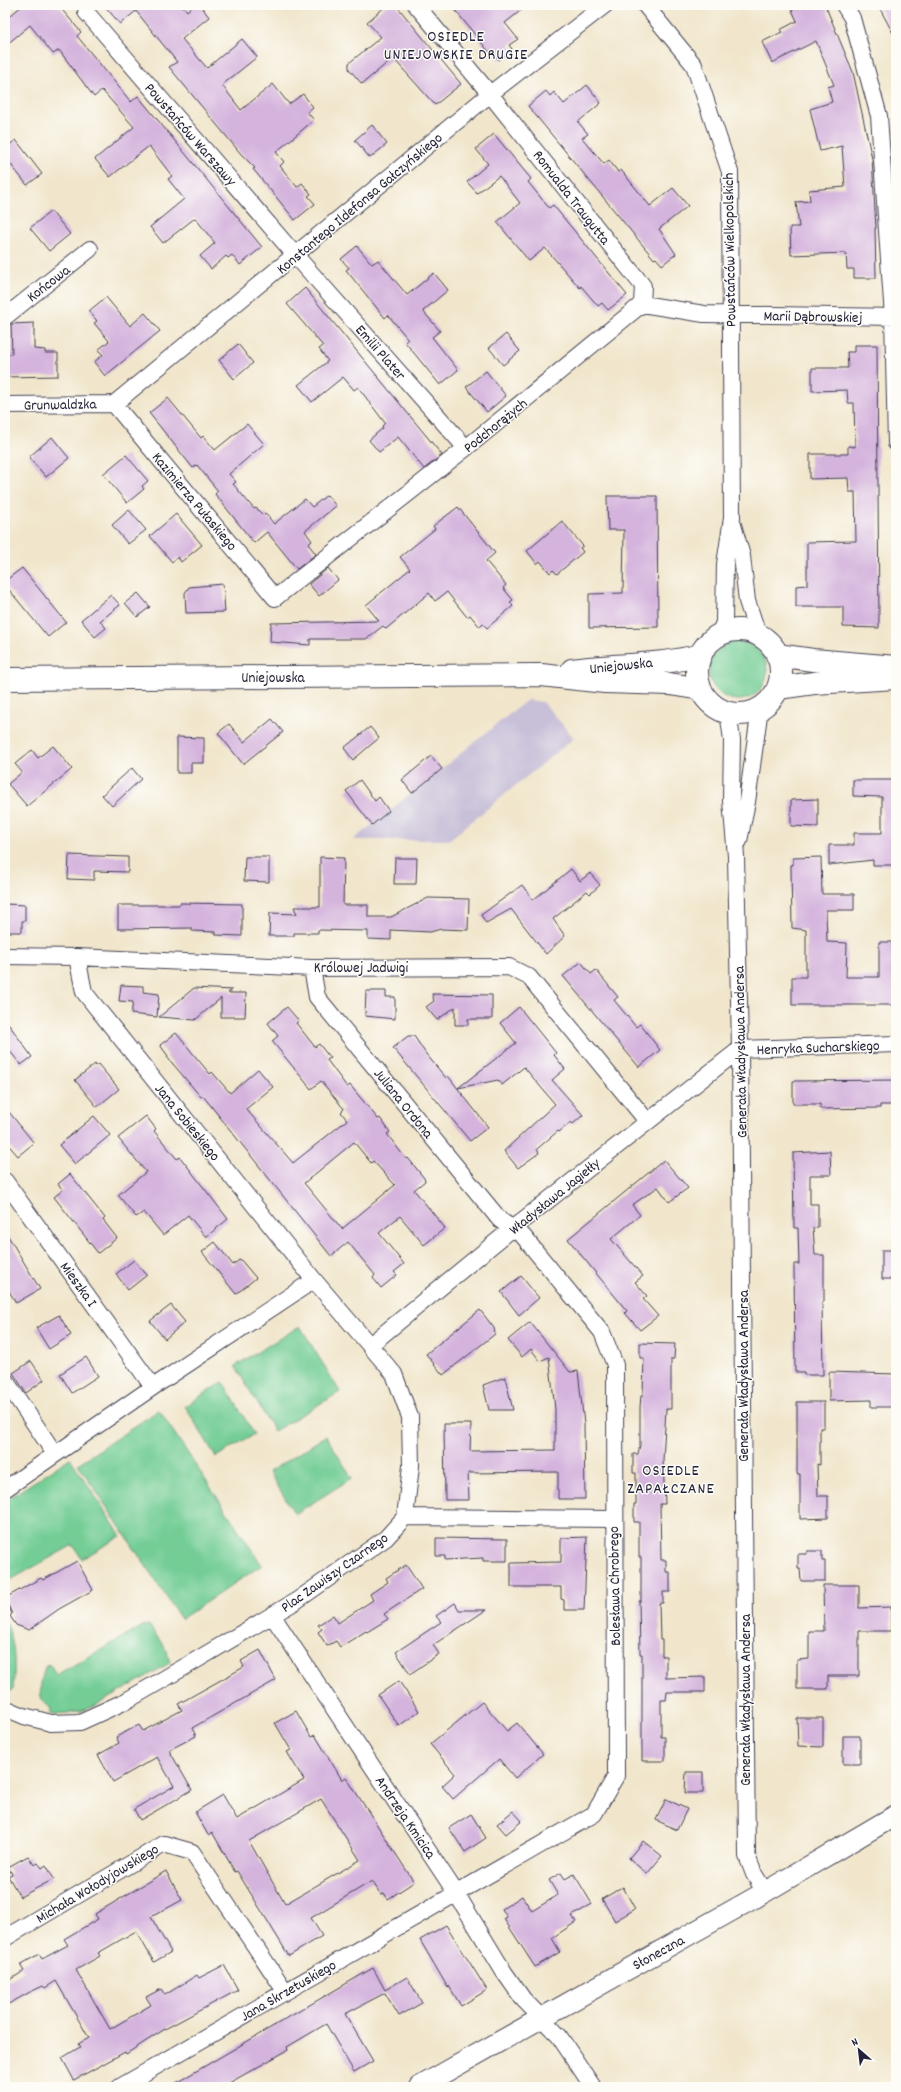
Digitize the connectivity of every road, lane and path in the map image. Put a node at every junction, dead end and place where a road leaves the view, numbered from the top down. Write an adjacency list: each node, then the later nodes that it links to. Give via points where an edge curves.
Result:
1 (416, 5): 6 (street, Romualda Traugutta)
2 (605, 5): 6 (street, Konstantego Ildefonsa Gałczyńskiego)
3 (645, 5): 10 (street, Powstańców Wielkopolskich, via 694,64 730,172)
4 (844, 5): 12 (street, via 852,18 879,116)
5 (86, 12): 8 (street, Powstańców Warszawy)
6 (490, 94): 8 (street, Konstantego Ildefonsa Gałczyńskiego); 9 (street, Romualda Traugutta, via 643,286)
7 (90, 249): 11 (street, Końcowa)
8 (296, 256): 13 (street, Konstantego Ildefonsa Gałczyńskiego); 16 (street, Emilii Plater)
9 (642, 304): 10 (street, via 704,314); 16 (street, Podchorążych)
10 (730, 315): 12 (street, Marii Dąbrowskiej); 17 (street, Powstańców Wielkopolskich)
11 (5, 316)
12 (895, 317): 15 (street)
13 (114, 404): 14 (street, Grunwaldzka); 18 (street, Kazimierza Pułaskiego)
14 (5, 405)
15 (896, 443)
16 (466, 448): 18 (street, Podchorążych)
17 (732, 518): 19 (street, Powstańców Wielkopolskich, via 742,556 748,601); 20 (street, Powstańców Wielkopolskich, via 725,564 724,622)
18 (276, 598)
19 (758, 634): 20 (main road, via 738,630); 22 (main road, via 766,639)
20 (719, 635): 21 (main road)
21 (701, 655): 24 (main road, Uniejowska); 27 (main road, via 697,672)
22 (777, 655): 23 (main road); 28 (main road, via 781,671)
23 (896, 667)
24 (541, 675): 26 (main road, Uniejowska); 27 (main road, Uniejowska)
25 (896, 678): 28 (main road)
26 (5, 679)
27 (701, 688): 30 (main road, via 712,703)
28 (778, 688): 29 (main road)
29 (760, 708): 30 (main road, via 739,714); 31 (street, Generała Władysława Andersa, via 747,802)
30 (728, 712): 31 (street, Generała Władysława Andersa, via 732,740 731,801)
31 (736, 856): 36 (street, Generała Władysława Andersa)
32 (5, 956): 33 (street, Królowej Jadwigi)
33 (77, 957): 34 (street, Królowej Jadwigi); 40 (street, Jana Sobieskiego, via 84,992)
34 (312, 968): 37 (street, Królowej Jadwigi, via 509,967 529,977); 39 (street, Juliana Ordona, via 317,997 500,1220)
35 (896, 1044): 36 (street, Henryka Sucharskiego)
36 (740, 1049): 37 (street, Władysława Jagiełły); 51 (street, Generała Władysława Andersa, via 747,1856)
37 (647, 1122): 39 (street, Władysława Jagiełły)
38 (5, 1181): 43 (street, Mieszka I)
39 (513, 1228): 41 (street, Władysława Jagiełły); 47 (street, Bolesława Chrobrego, via 526,1240 602,1332 615,1365)
40 (314, 1280): 41 (street); 43 (street)
41 (370, 1345): 46 (street, via 394,1374 410,1417 411,1466)
42 (5, 1380): 44 (street)
43 (153, 1387): 44 (street)
44 (55, 1454): 45 (street)
45 (5, 1489)
46 (405, 1517): 47 (street); 48 (street, Plac Zawiszy Czarnego, via 386,1538)
47 (614, 1519): 52 (street, Bolesława Chrobrego, via 616,1776 594,1814)
48 (272, 1615): 49 (street, Plac Zawiszy Czarnego, via 126,1701 80,1722 51,1722 24,1716); 52 (street, Andrzeja Kmicica)
49 (5, 1708)
50 (896, 1816): 51 (street, Słoneczna)
51 (765, 1892): 55 (street, Słoneczna)
52 (456, 1893): 54 (street, Jana Skrzetuskiego); 55 (street, Andrzeja Kmicica, via 504,1972 523,1999)
53 (5, 1938): 54 (street, Michała Wołodyjowskiego, via 164,1844 192,1852)
54 (286, 1991): 56 (street, Jana Skrzetuskiego)
55 (540, 2017): 57 (street, Słoneczna); 58 (street, Andrzeja Kmicica, via 559,2036)
56 (120, 2087)
57 (419, 2087)
58 (593, 2087)

